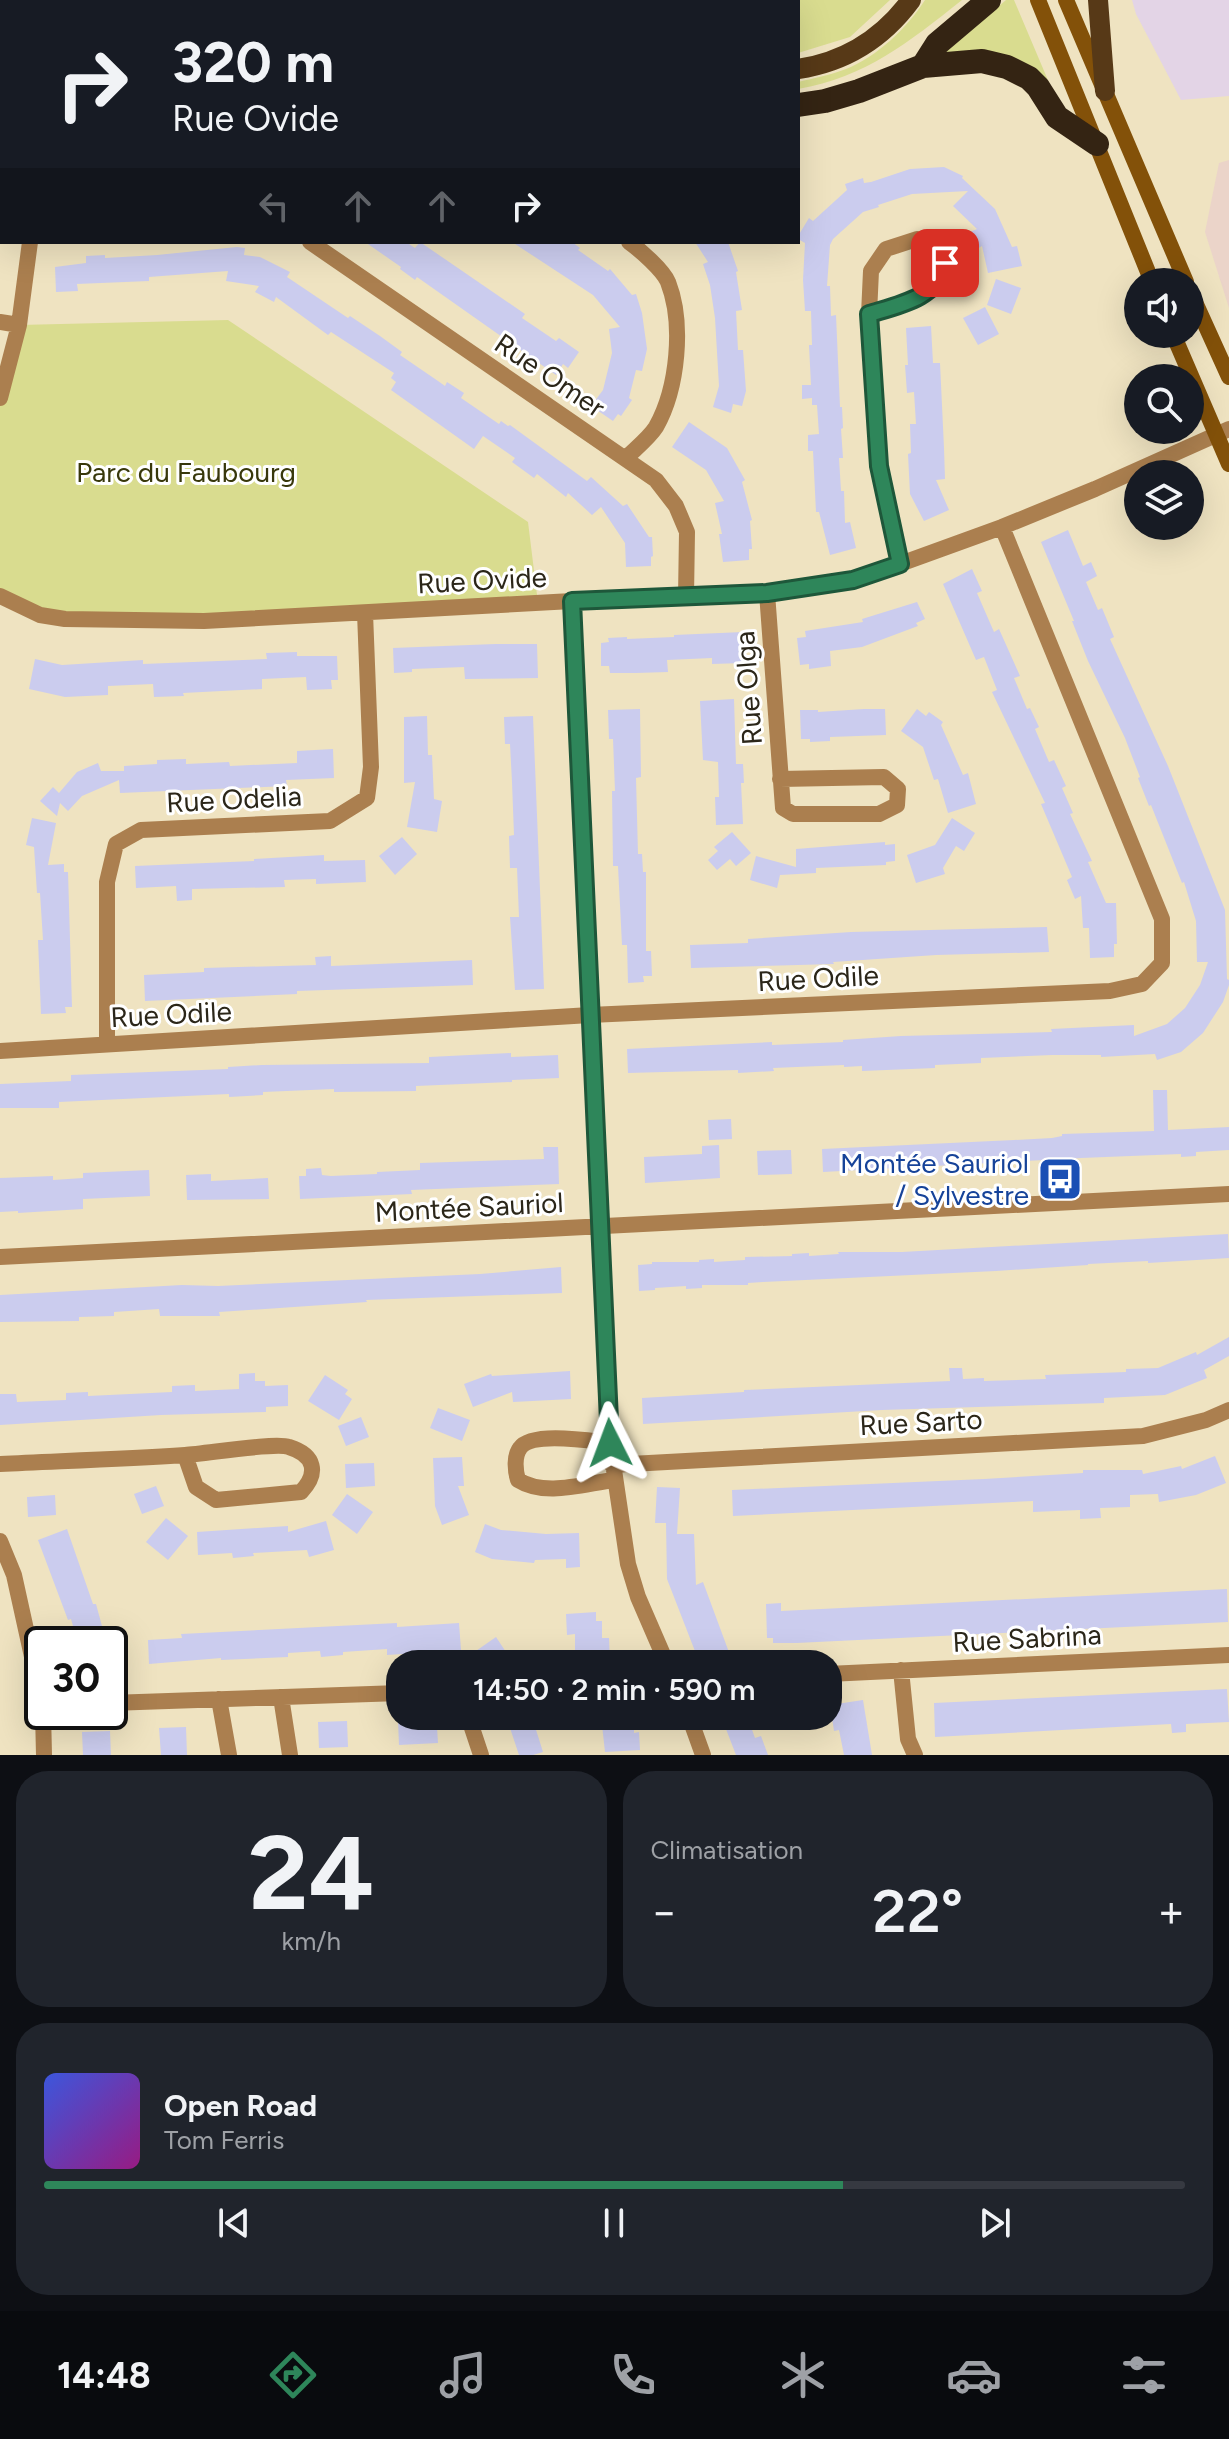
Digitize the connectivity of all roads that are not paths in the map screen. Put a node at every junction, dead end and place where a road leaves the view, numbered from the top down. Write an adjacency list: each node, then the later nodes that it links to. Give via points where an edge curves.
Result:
1 (911, 0): 7 (main road, via 865,46)
2 (989, 0): 6 (highway, via 937,44)
3 (1038, 0): 10 (main road)
4 (1066, 0): 8 (main road)
5 (1098, 0): 8 (main road)
6 (923, 66): 9 (highway, via 843,96); 10 (highway, via 982,61 1007,67 1029,78 1057,117)
7 (800, 68)
8 (1105, 91): 15 (main road)
9 (800, 105)
10 (1097, 144): 14 (main road)
11 (30, 244): 19 (street)
12 (313, 244): 24 (street, Rue Omer)
13 (632, 244): 24 (street, via 667,280 678,328 674,380 655,427)
14 (1146, 268)
15 (1180, 268)
16 (869, 314): 16 (street, via 932,289 945,263 936,248 917,239 886,249 871,271); 27 (street, via 879,466)
17 (0, 322): 19 (street)
18 (1204, 322): 21 (main road)
19 (19, 325): 22 (street)
20 (1180, 348): 23 (main road)
21 (1229, 377)
22 (0, 398)
23 (1222, 432): 25 (main road); 26 (street, Rue Ovide)
24 (626, 458): 30 (street, Rue Omer, via 656,480 676,506 687,532)
25 (1229, 464)
26 (1002, 527): 27 (street, Rue Ovide); 34 (street, Rue Odile, via 1162,919 1162,963 1142,984 1110,991)
27 (900, 564): 28 (street, Rue Ovide, via 853,580)
28 (767, 593): 30 (street, Rue Ovide); 33 (street, Rue Olga)
29 (0, 596): 32 (street, Rue Ovide, via 40,615 65,619 204,621)
30 (686, 597): 31 (street, Rue Ovide)
31 (572, 601): 32 (street, Rue Ovide); 34 (street)
32 (365, 613): 35 (street, Rue Odelia, via 371,767 367,798 330,821 141,830 116,844 107,882)
33 (780, 779): 33 (street, Rue Olga, via 783,808 793,814 879,814 897,805 898,789 884,777)
34 (590, 1015): 35 (street, Rue Odile); 38 (street)
35 (107, 1044): 36 (street, Rue Odile)
36 (0, 1051)
37 (1229, 1194): 38 (street, Montée Sauriol)
38 (600, 1226): 39 (street, Montée Sauriol); 41 (street)
39 (0, 1257)
40 (1229, 1410): 44 (street, Rue Sarto, via 1143,1436)
41 (610, 1443): 44 (street); 44 (street, Rue Sarto, via 554,1438 527,1442 519,1449 515,1469 526,1485 552,1489)
42 (185, 1455): 42 (street, via 196,1487 216,1500 301,1492 310,1482 312,1466 306,1455 286,1445); 43 (street)
43 (0, 1464)
44 (613, 1472): 47 (street, via 628,1564)
45 (0, 1541): 46 (street)
46 (25, 1626)
47 (661, 1650)
48 (1229, 1655): 49 (street, Rue Sabrina)
49 (901, 1670): 50 (street, Rue Sabrina); 63 (street, via 908,1739)
50 (842, 1673)
51 (386, 1693): 52 (street)
52 (281, 1697): 53 (street); 60 (street)
53 (219, 1699): 54 (street); 59 (street)
54 (128, 1702)
55 (43, 1730): 58 (street)
56 (473, 1730): 61 (street)
57 (694, 1730): 62 (street)
58 (44, 1755)
59 (229, 1755)
60 (290, 1755)
61 (481, 1755)
62 (703, 1755)
63 (915, 1755)

